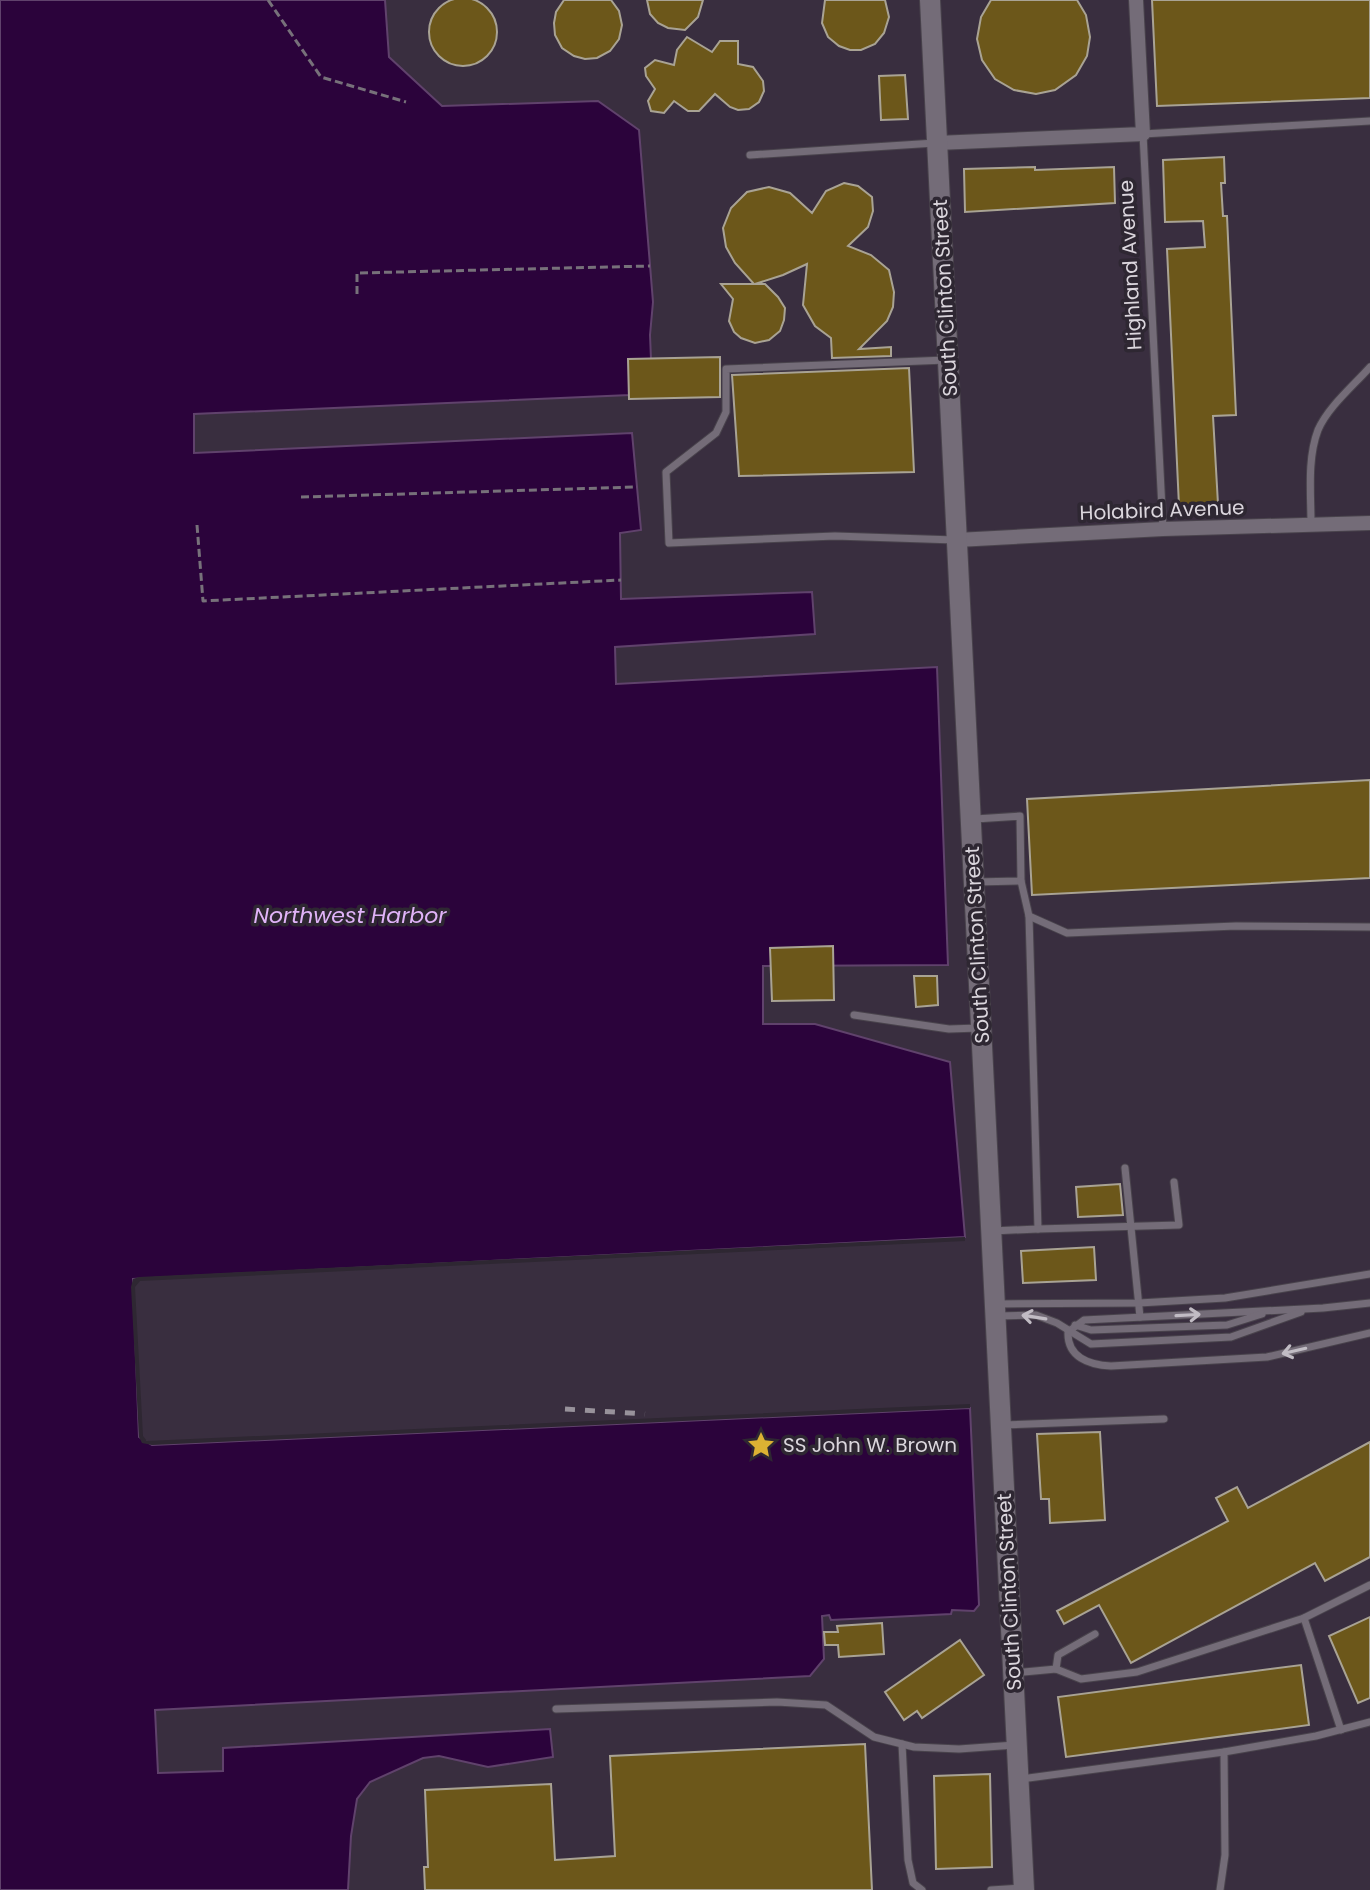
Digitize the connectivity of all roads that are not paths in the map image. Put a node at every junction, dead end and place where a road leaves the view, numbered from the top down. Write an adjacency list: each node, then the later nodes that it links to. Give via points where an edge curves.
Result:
1 (930, 0): 5 (main road, South Clinton Street)
2 (1136, 0): 4 (street, Highland Avenue)
3 (1370, 121): 4 (lane)
4 (1143, 134): 5 (street); 11 (lane, Highland Avenue)
5 (937, 143): 6 (lane); 7 (main road, South Clinton Street)
6 (750, 155)
7 (948, 360): 12 (main road, South Clinton Street); 12 (lane, via 726,369 726,412 716,433 666,472 666,486 669,543 835,536)
8 (1370, 367): 10 (lane, via 1318,429)
9 (1370, 523): 10 (street, Holabird Avenue)
10 (1311, 524): 11 (street, Holabird Avenue)
11 (1163, 529): 12 (street, Holabird Avenue)
12 (957, 540): 13 (main road, South Clinton Street)
13 (971, 819): 14 (lane, via 1020,816); 15 (main road, South Clinton Street)
14 (1021, 881): 15 (lane); 16 (lane)
15 (974, 883): 19 (main road, South Clinton Street)
16 (1029, 916): 17 (lane, via 1067,933); 23 (lane)
17 (1370, 927)
18 (854, 1015): 19 (lane, via 949,1029)
19 (981, 1027): 24 (main road, South Clinton Street)
20 (1125, 1168): 22 (lane)
21 (1174, 1182): 22 (lane, via 1179,1225)
22 (1132, 1226): 23 (lane); 26 (lane)
23 (1038, 1229): 24 (lane)
24 (991, 1231): 29 (main road, South Clinton Street)
25 (1370, 1274): 26 (lane, via 1225,1298)
26 (1139, 1303): 29 (lane); 31 (lane)
27 (1370, 1303): 28 (lane)
28 (1310, 1309): 30 (lane); 33 (lane, via 1231,1337 1091,1344)
29 (995, 1310): 33 (lane, one-way to 29, via 1036,1315); 36 (main road, South Clinton Street)
30 (1273, 1311): 31 (lane, one-way to 30); 32 (lane, via 1227,1325 1091,1330)
31 (1140, 1317): 32 (lane)
32 (1075, 1325): 33 (lane)
33 (1068, 1332): 34 (lane, one-way to 33, via 1267,1357 1093,1366 1073,1351)
34 (1370, 1333)
35 (1164, 1419): 36 (lane)
36 (1001, 1425): 41 (main road, South Clinton Street)
37 (1370, 1585): 38 (lane)
38 (1304, 1618): 40 (lane, via 1137,1672 1081,1679); 44 (lane)
39 (1095, 1634): 40 (lane, via 1058,1655)
40 (1056, 1669): 41 (lane)
41 (1013, 1673): 46 (main road, South Clinton Street)
42 (556, 1709): 45 (lane, via 826,1705 874,1737)
43 (1370, 1722): 44 (lane)
44 (1341, 1730): 47 (lane)
45 (902, 1744): 46 (lane, via 959,1749); 50 (lane, via 908,1860 913,1883)
46 (1017, 1745): 48 (main road, South Clinton Street)
47 (1224, 1752): 48 (lane); 52 (lane)
48 (1018, 1780): 49 (main road, South Clinton Street)
49 (1024, 1889): 51 (lane)
50 (922, 1890)
51 (991, 1890)
52 (1220, 1890)

